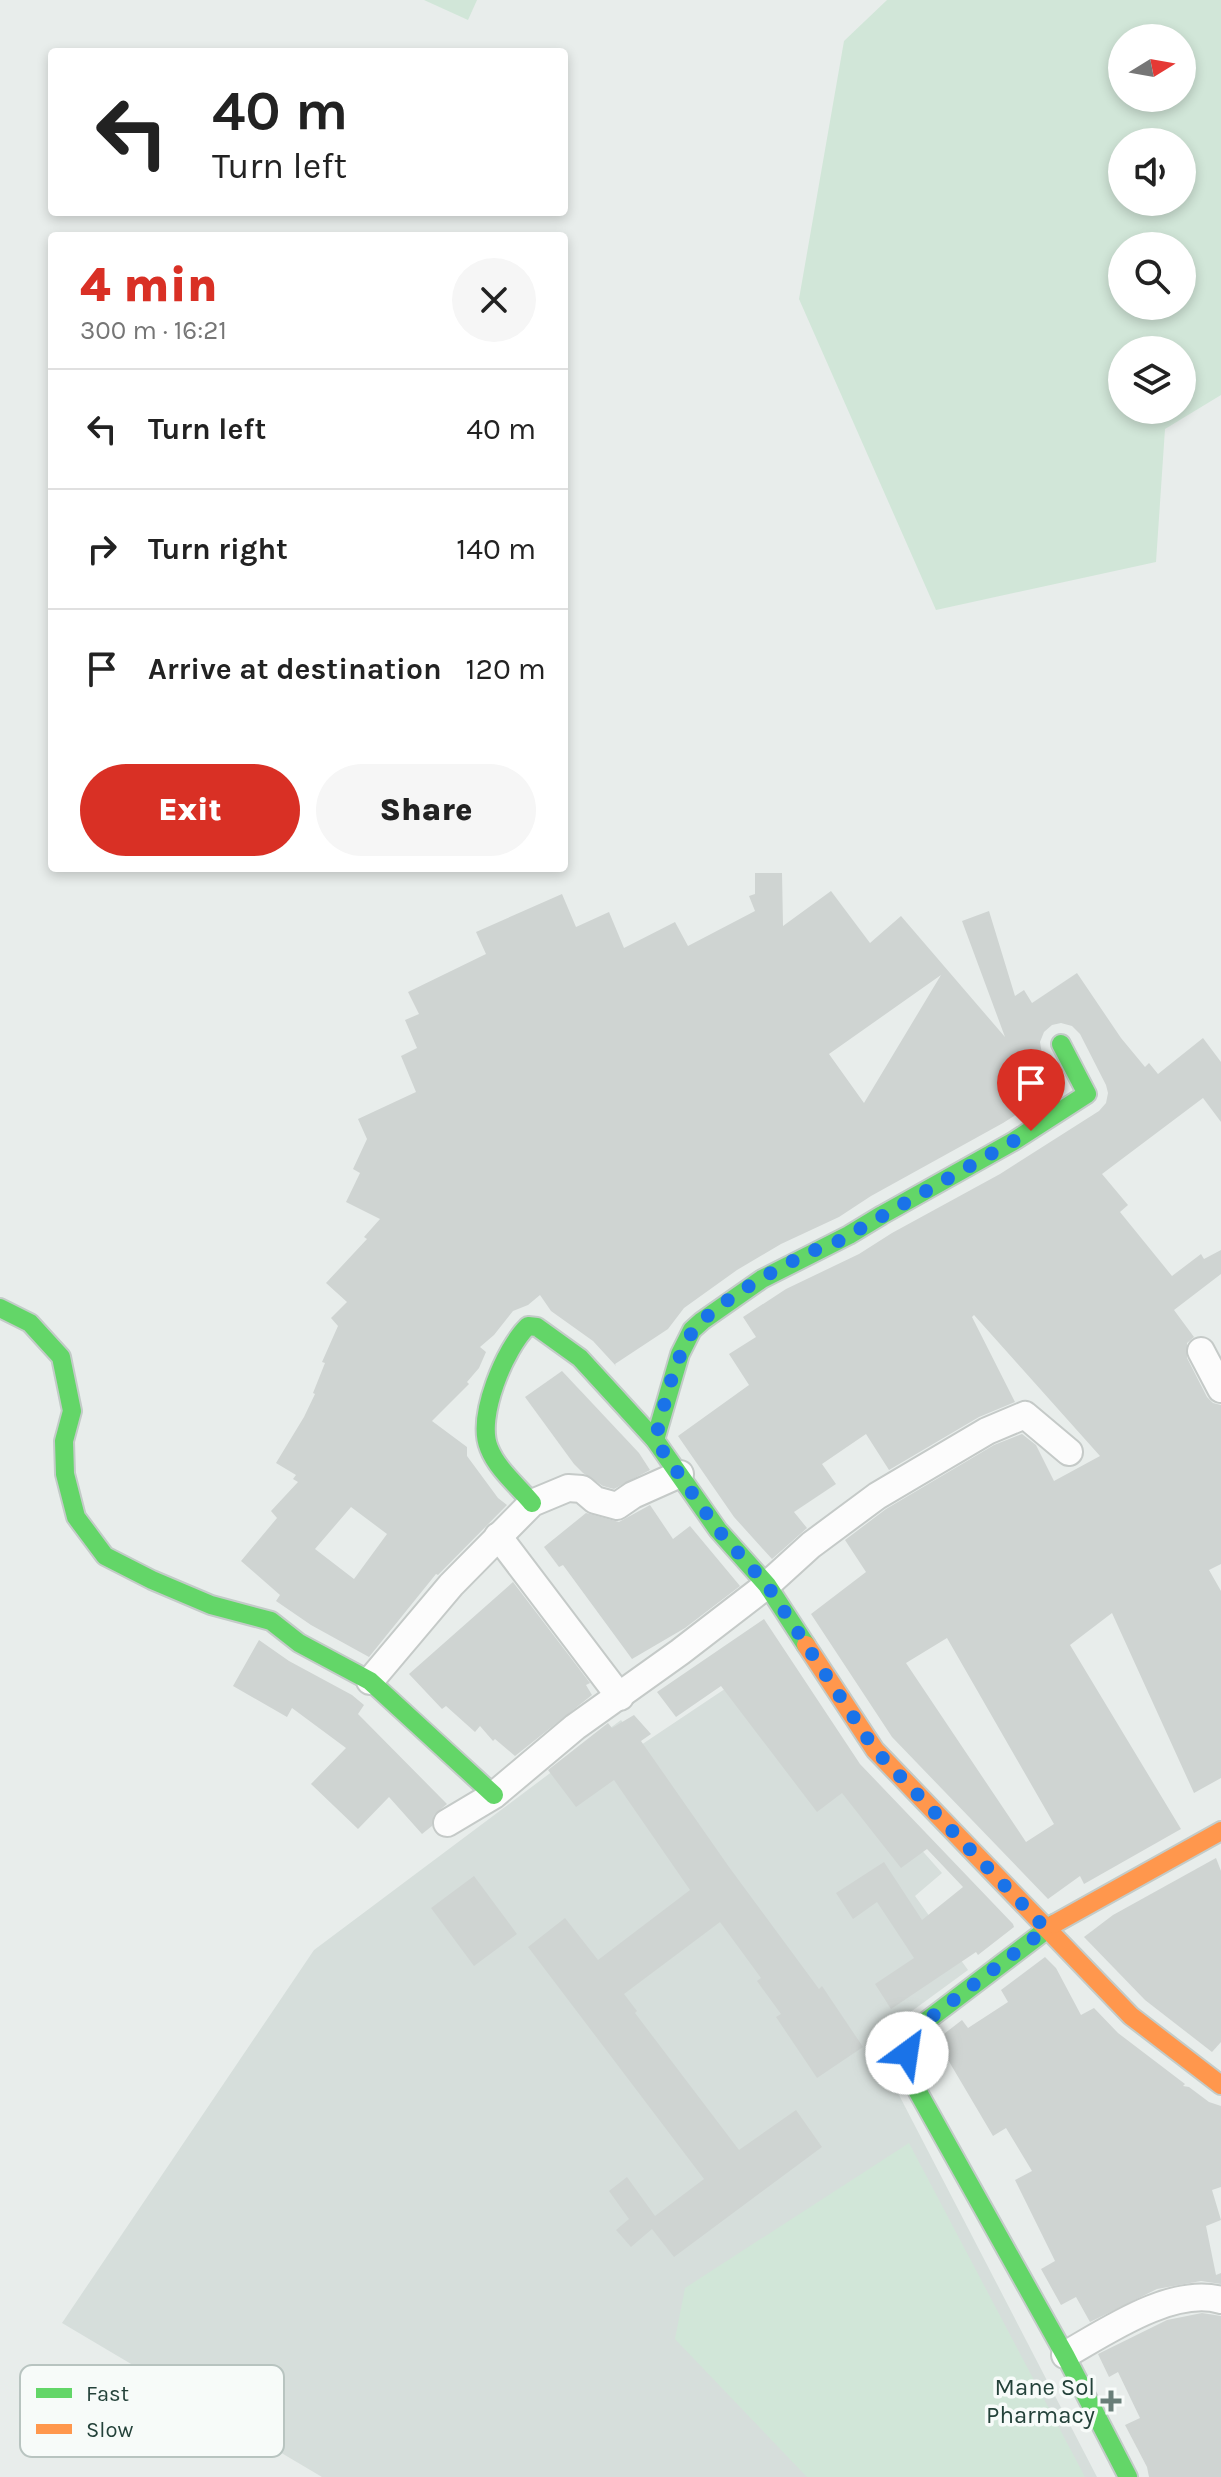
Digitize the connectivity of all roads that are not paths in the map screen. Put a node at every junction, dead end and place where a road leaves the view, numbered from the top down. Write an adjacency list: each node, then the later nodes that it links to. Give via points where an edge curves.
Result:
1 (1061, 1044): 5 (street, via 1087,1094 942,1183 756,1280 716,1310 692,1330)
2 (0, 1308): 11 (street, via 30,1323 61,1357 72,1411 64,1441 65,1474 76,1517 105,1556 211,1605 271,1621 299,1643)
3 (1201, 1351): 4 (street)
4 (1221, 1389)
5 (655, 1440): 7 (street); 8 (street, via 580,1358 537,1327 520,1330 485,1426 489,1447)
6 (1069, 1452): 10 (street, via 1025,1415 987,1431 877,1496)
7 (680, 1474): 8 (street, via 617,1506 568,1488); 10 (street, via 718,1530)
8 (532, 1503): 9 (street)
9 (498, 1536): 11 (street); 12 (street)
10 (767, 1585): 12 (street); 16 (street, via 875,1750)
11 (370, 1681): 13 (street)
12 (620, 1697): 13 (street)
13 (494, 1795): 14 (street)
14 (447, 1823)
15 (1221, 1831): 16 (street)
16 (1046, 1929): 17 (street, via 1131,2016); 19 (street, via 908,2035 907,2053 913,2083)
17 (1221, 2085)
18 (1221, 2300): 19 (street, via 1207,2296 1167,2301)
19 (1065, 2355): 20 (street)
20 (1128, 2477)

